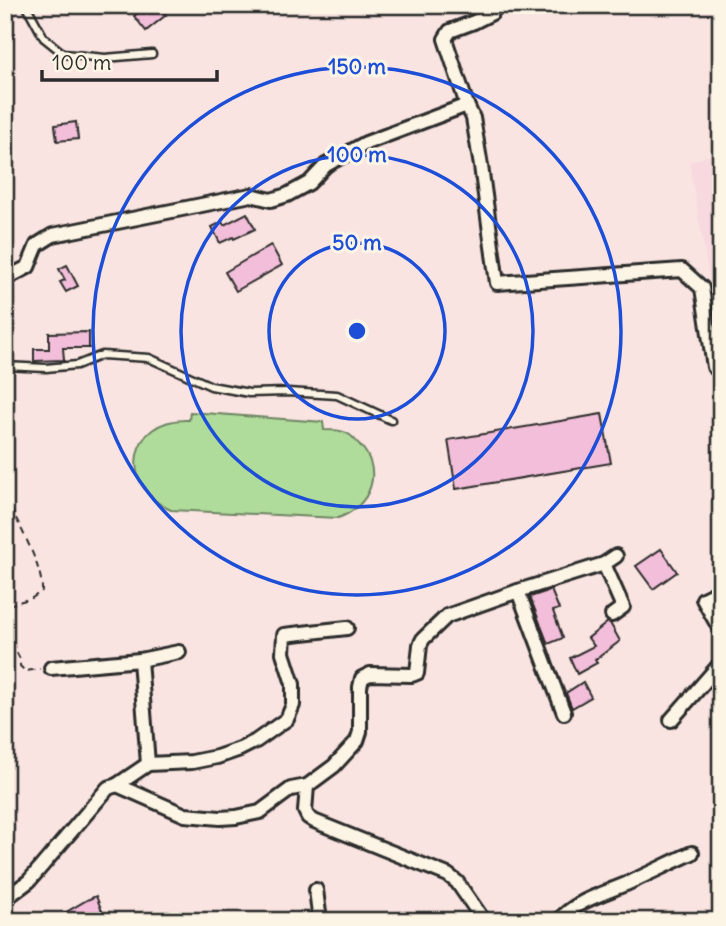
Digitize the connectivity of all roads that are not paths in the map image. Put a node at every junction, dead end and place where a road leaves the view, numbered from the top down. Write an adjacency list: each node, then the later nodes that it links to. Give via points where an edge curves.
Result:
1 (26, 5): 3 (lane, via 44,38 64,54 105,58)
2 (487, 5): 4 (street, via 492,13 450,30 445,39)
3 (152, 54)
4 (467, 105): 5 (street, via 366,142 287,195 271,200 251,195 52,235 37,245 28,267); 7 (street, via 473,118 497,283 682,270 702,288)
5 (5, 279)
6 (5, 366): 8 (lane, via 77,365 102,355 149,358 211,386 249,393 337,396)
7 (714, 367)
8 (391, 420)
9 (616, 556): 10 (street)
10 (604, 564): 12 (street); 13 (street, via 623,607)
11 (721, 590): 15 (street, via 703,599)
12 (518, 591): 20 (street); 24 (street, via 447,616 423,639 417,673 412,676 370,674 362,678 357,741)
13 (612, 615)
14 (347, 628): 22 (street, via 284,635 282,653 293,684 293,705 287,719 256,741 218,757)
15 (721, 631)
16 (179, 652): 17 (street)
17 (140, 660): 19 (street); 22 (street)
18 (721, 663): 21 (street)
19 (51, 668)
20 (564, 713)
21 (671, 720)
22 (148, 764): 23 (street)
23 (117, 785): 24 (street, via 184,815 220,818 260,812 291,789); 27 (street, via 108,788 29,880)
24 (307, 786): 29 (street, via 308,817 448,875)
25 (692, 853): 30 (street, via 593,897 566,911)
26 (316, 890): 28 (street)
27 (5, 899)
28 (320, 921)
29 (484, 921)
30 (558, 921)

